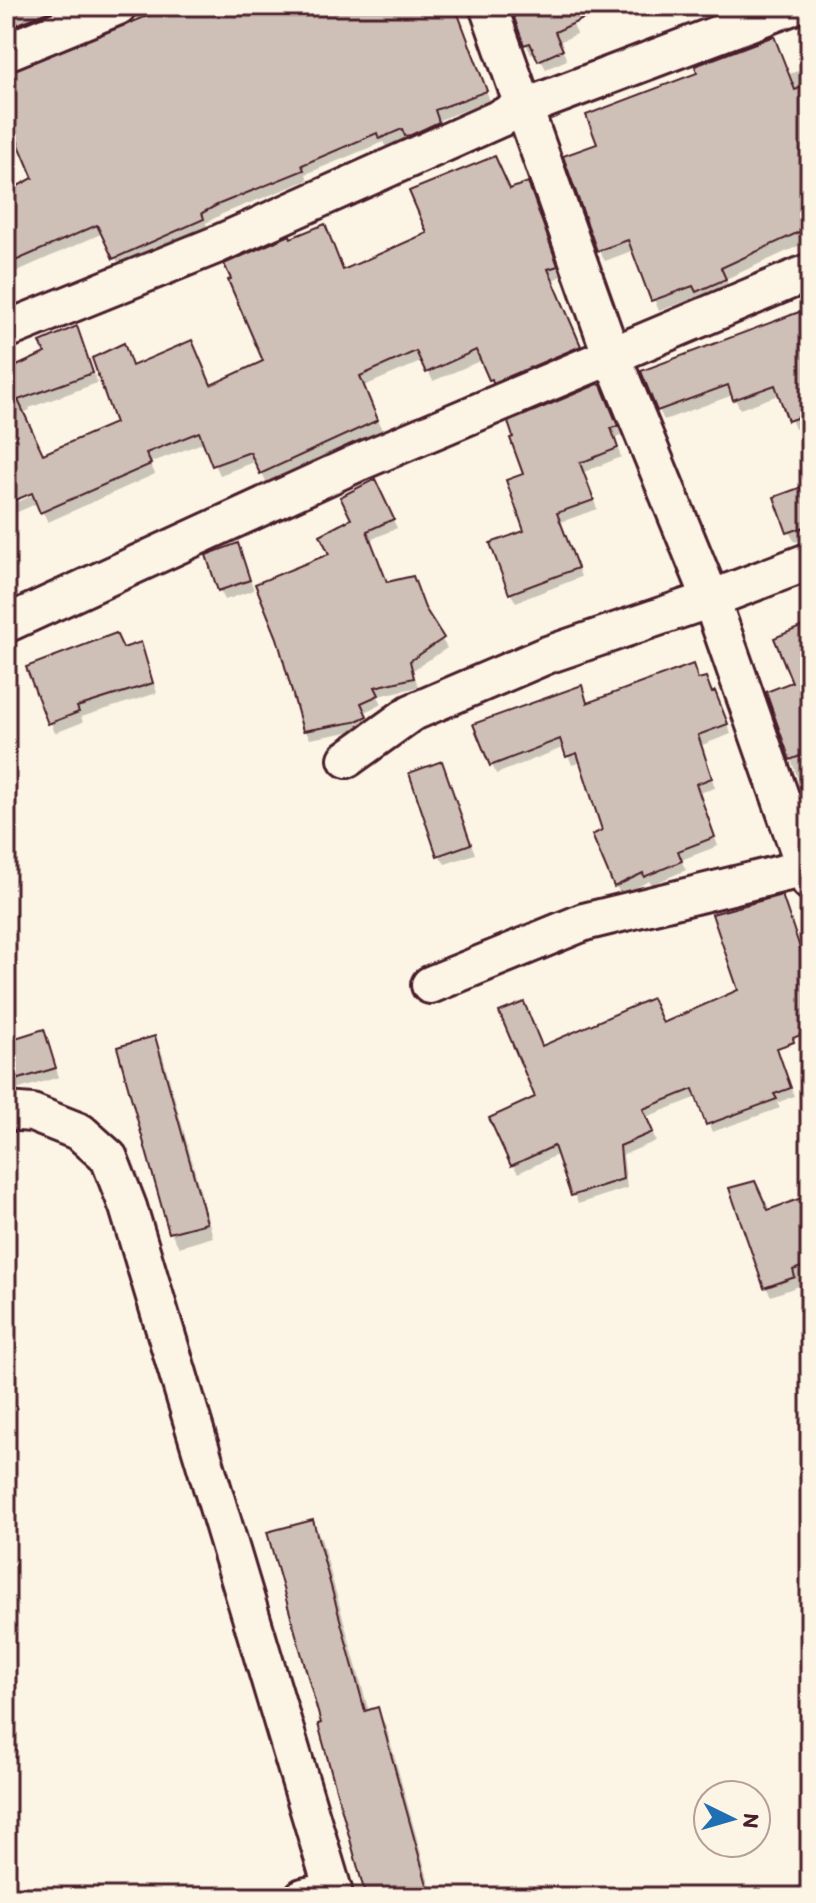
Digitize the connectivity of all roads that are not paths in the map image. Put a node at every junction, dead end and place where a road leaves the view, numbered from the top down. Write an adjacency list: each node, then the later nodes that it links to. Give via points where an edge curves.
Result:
1 (118, 6): 4 (street)
2 (488, 6): 5 (street)
3 (793, 6): 5 (street)
4 (6, 52)
5 (523, 108): 7 (street, via 216,245); 8 (street)
6 (810, 272): 8 (street)
7 (6, 330)
8 (611, 354): 10 (street); 11 (street)
9 (810, 561): 10 (street)
10 (711, 599): 12 (street, via 547,655 411,713); 13 (street)
11 (8, 617)
12 (347, 759)
13 (808, 872): 14 (street, via 584,922)
14 (430, 985)
15 (6, 1111): 16 (street, via 32,1113 80,1132 109,1158 128,1207)
16 (324, 1895)

